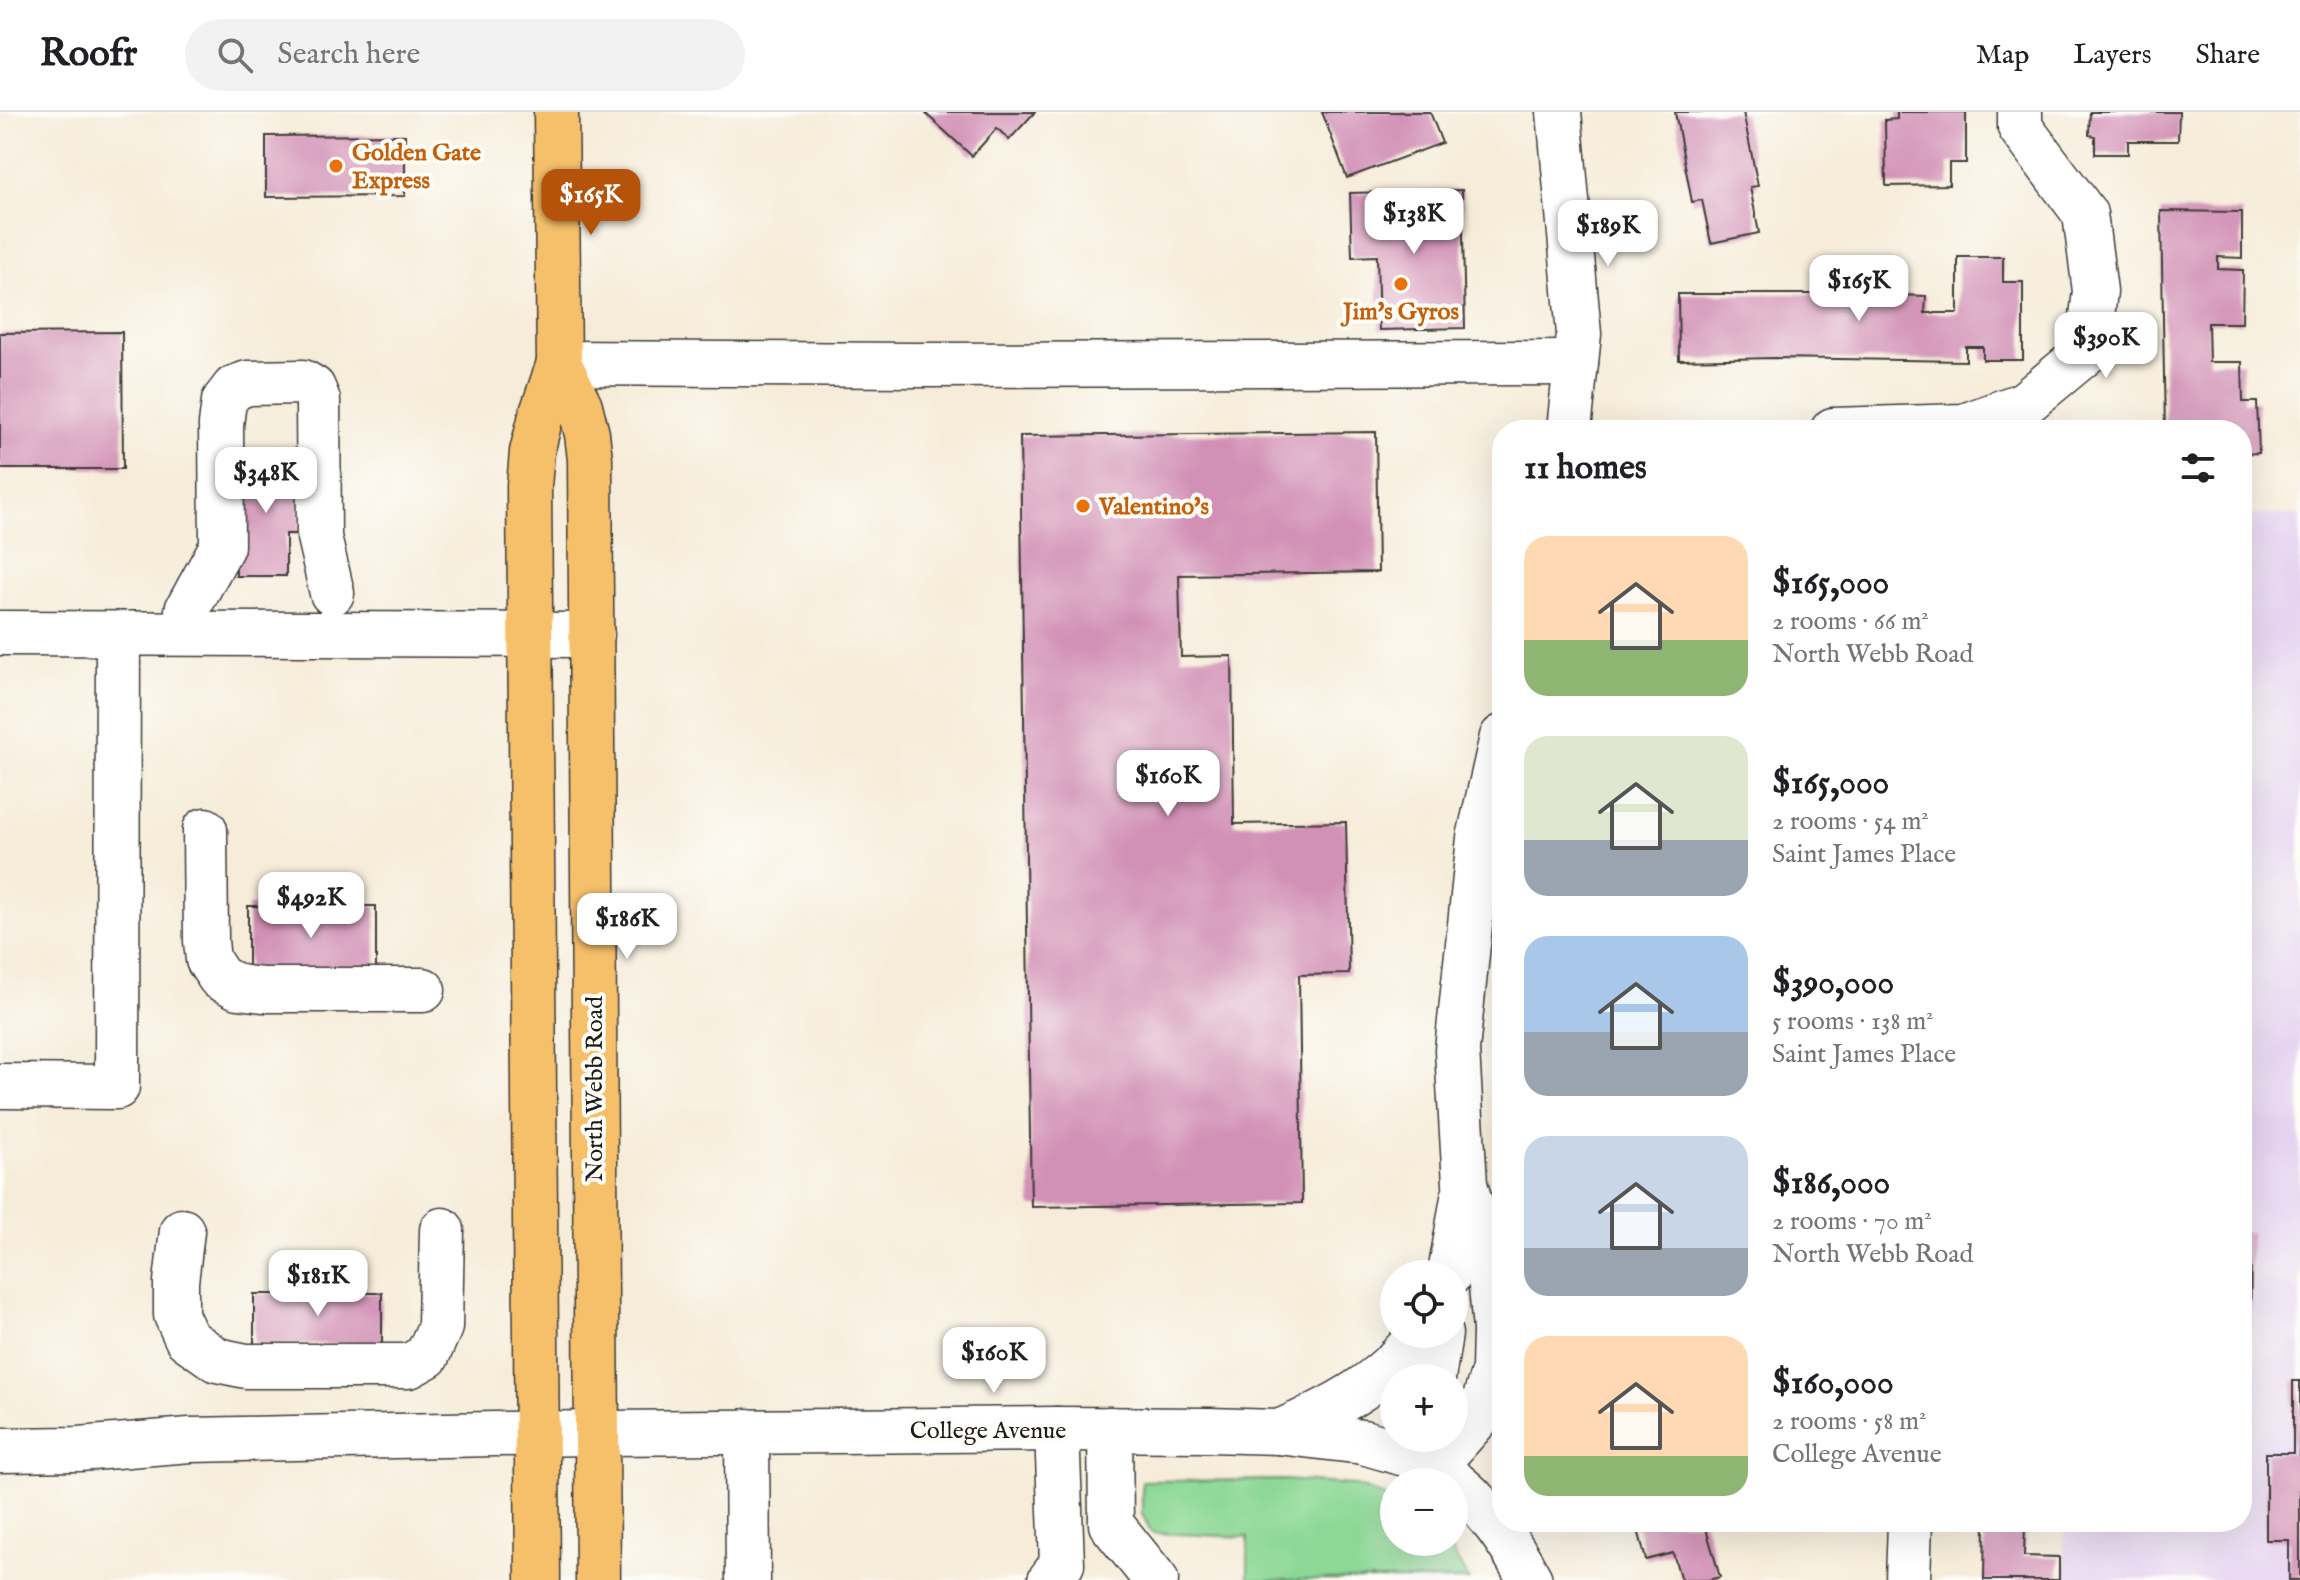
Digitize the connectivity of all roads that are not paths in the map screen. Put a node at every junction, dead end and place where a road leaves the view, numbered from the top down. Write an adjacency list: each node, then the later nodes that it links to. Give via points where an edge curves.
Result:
1 (556, 112): 4 (main road, North Webb Road)
2 (1559, 112): 5 (street, via 1579,334)
3 (2020, 112): 7 (street, via 2020,127 2085,214 2095,291 2088,351 2024,404)
4 (559, 363): 5 (street); 12 (main road, North Webb Road, via 532,452); 13 (main road, North Webb Road, via 587,434)
5 (1576, 363): 6 (street)
6 (1570, 420)
7 (1980, 420)
8 (332, 593): 9 (street, via 319,537 318,400 303,382 248,383 234,388 224,401 222,546)
9 (187, 610)
10 (0, 633): 11 (street)
11 (118, 634): 12 (street); 17 (street, via 117,1087)
12 (529, 635): 13 (street); 30 (main road, North Webb Road)
13 (592, 635): 29 (main road, North Webb Road)
14 (1492, 788): 18 (street, via 1479,838 1457,1050)
15 (205, 830): 16 (street, via 206,941 208,960 220,978 263,990)
16 (423, 990)
17 (0, 1086)
18 (1465, 1184): 21 (street); 22 (street)
19 (442, 1230): 20 (street, via 440,1327 427,1356 409,1366 246,1366 217,1360 187,1339 176,1315)
20 (182, 1231)
21 (1452, 1260)
22 (1492, 1298)
23 (1409, 1348): 28 (street, via 1364,1389)
24 (1492, 1376): 32 (street, via 1480,1415)
25 (1057, 1429): 26 (street, College Avenue); 27 (street, College Avenue); 40 (street, via 1062,1564)
26 (1110, 1429): 28 (street, College Avenue); 41 (street, via 1111,1524)
27 (747, 1431): 29 (street, College Avenue); 39 (street)
28 (1278, 1432): 32 (street, College Avenue, via 1363,1442)
29 (596, 1433): 30 (street, College Avenue); 38 (main road, North Webb Road)
30 (537, 1434): 31 (street, College Avenue, via 190,1440); 37 (main road, North Webb Road)
31 (0, 1450)
32 (1442, 1467): 33 (street, College Avenue)
33 (1492, 1520)
34 (1501, 1532): 42 (street, College Avenue)
35 (1529, 1532): 43 (street)
36 (1910, 1532): 44 (street)
37 (538, 1580)
38 (598, 1580)
39 (748, 1580)
40 (1050, 1580)
41 (1156, 1580)
42 (1530, 1580)
43 (1538, 1580)
44 (1908, 1580)

